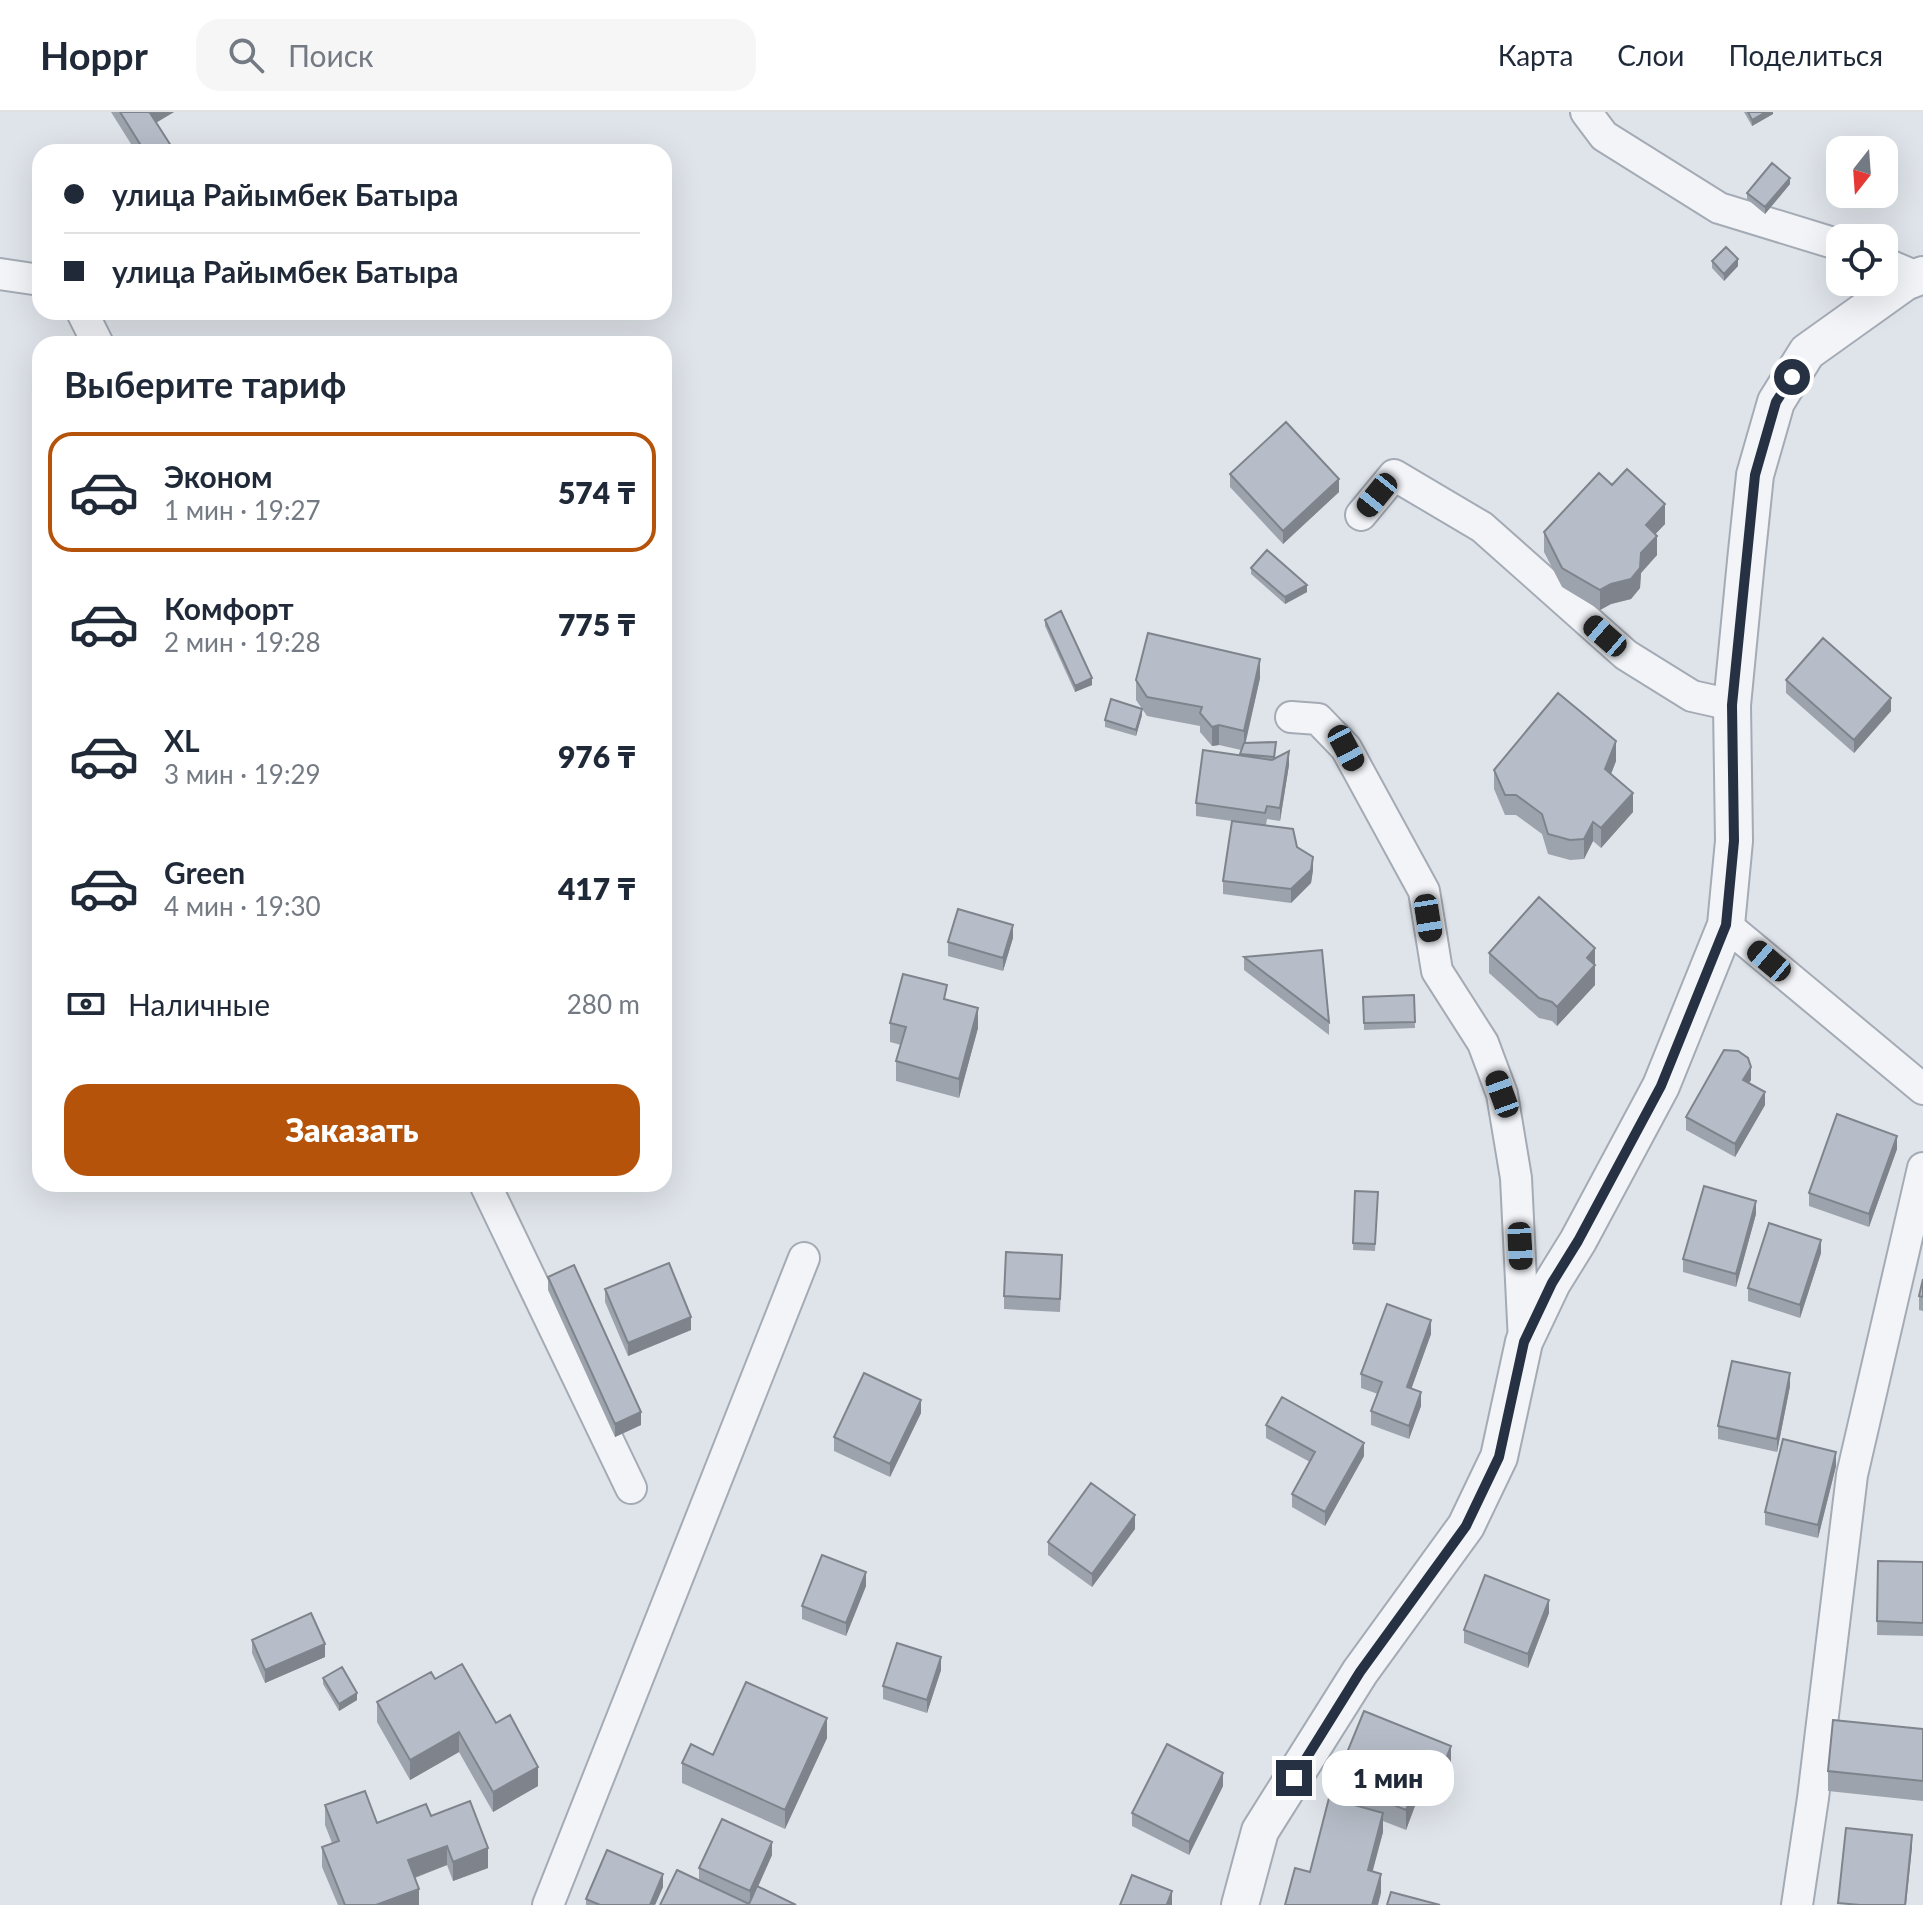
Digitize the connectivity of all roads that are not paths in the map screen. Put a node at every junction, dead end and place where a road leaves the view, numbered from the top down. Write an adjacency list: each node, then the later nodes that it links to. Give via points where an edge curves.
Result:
1 (1586, 112): 2 (street, via 1604,136 1719,208)
2 (1826, 241)
3 (1898, 268): 5 (street)
4 (0, 274): 6 (street)
5 (1920, 276): 8 (street, via 1807,352 1776,402 1755,475)
6 (32, 279)
7 (1361, 515): 8 (street, via 1394,475 1482,527 1626,655 1692,696)
8 (1732, 705): 10 (street, via 1734,841)
9 (1291, 717): 15 (street, via 1318,719 1346,748 1424,891 1437,971 1483,1043 1502,1094 1516,1178)
10 (1726, 925): 11 (street); 15 (street, via 1661,1086)
11 (1923, 1089)
12 (1923, 1168): 19 (street, via 1852,1475)
13 (489, 1192): 16 (street)
14 (804, 1258): 17 (street)
15 (1524, 1342): 18 (street, via 1499,1457 1466,1526 1360,1672 1260,1831)
16 (631, 1488)
17 (548, 1905)
18 (1240, 1905)
19 (1797, 1905)

